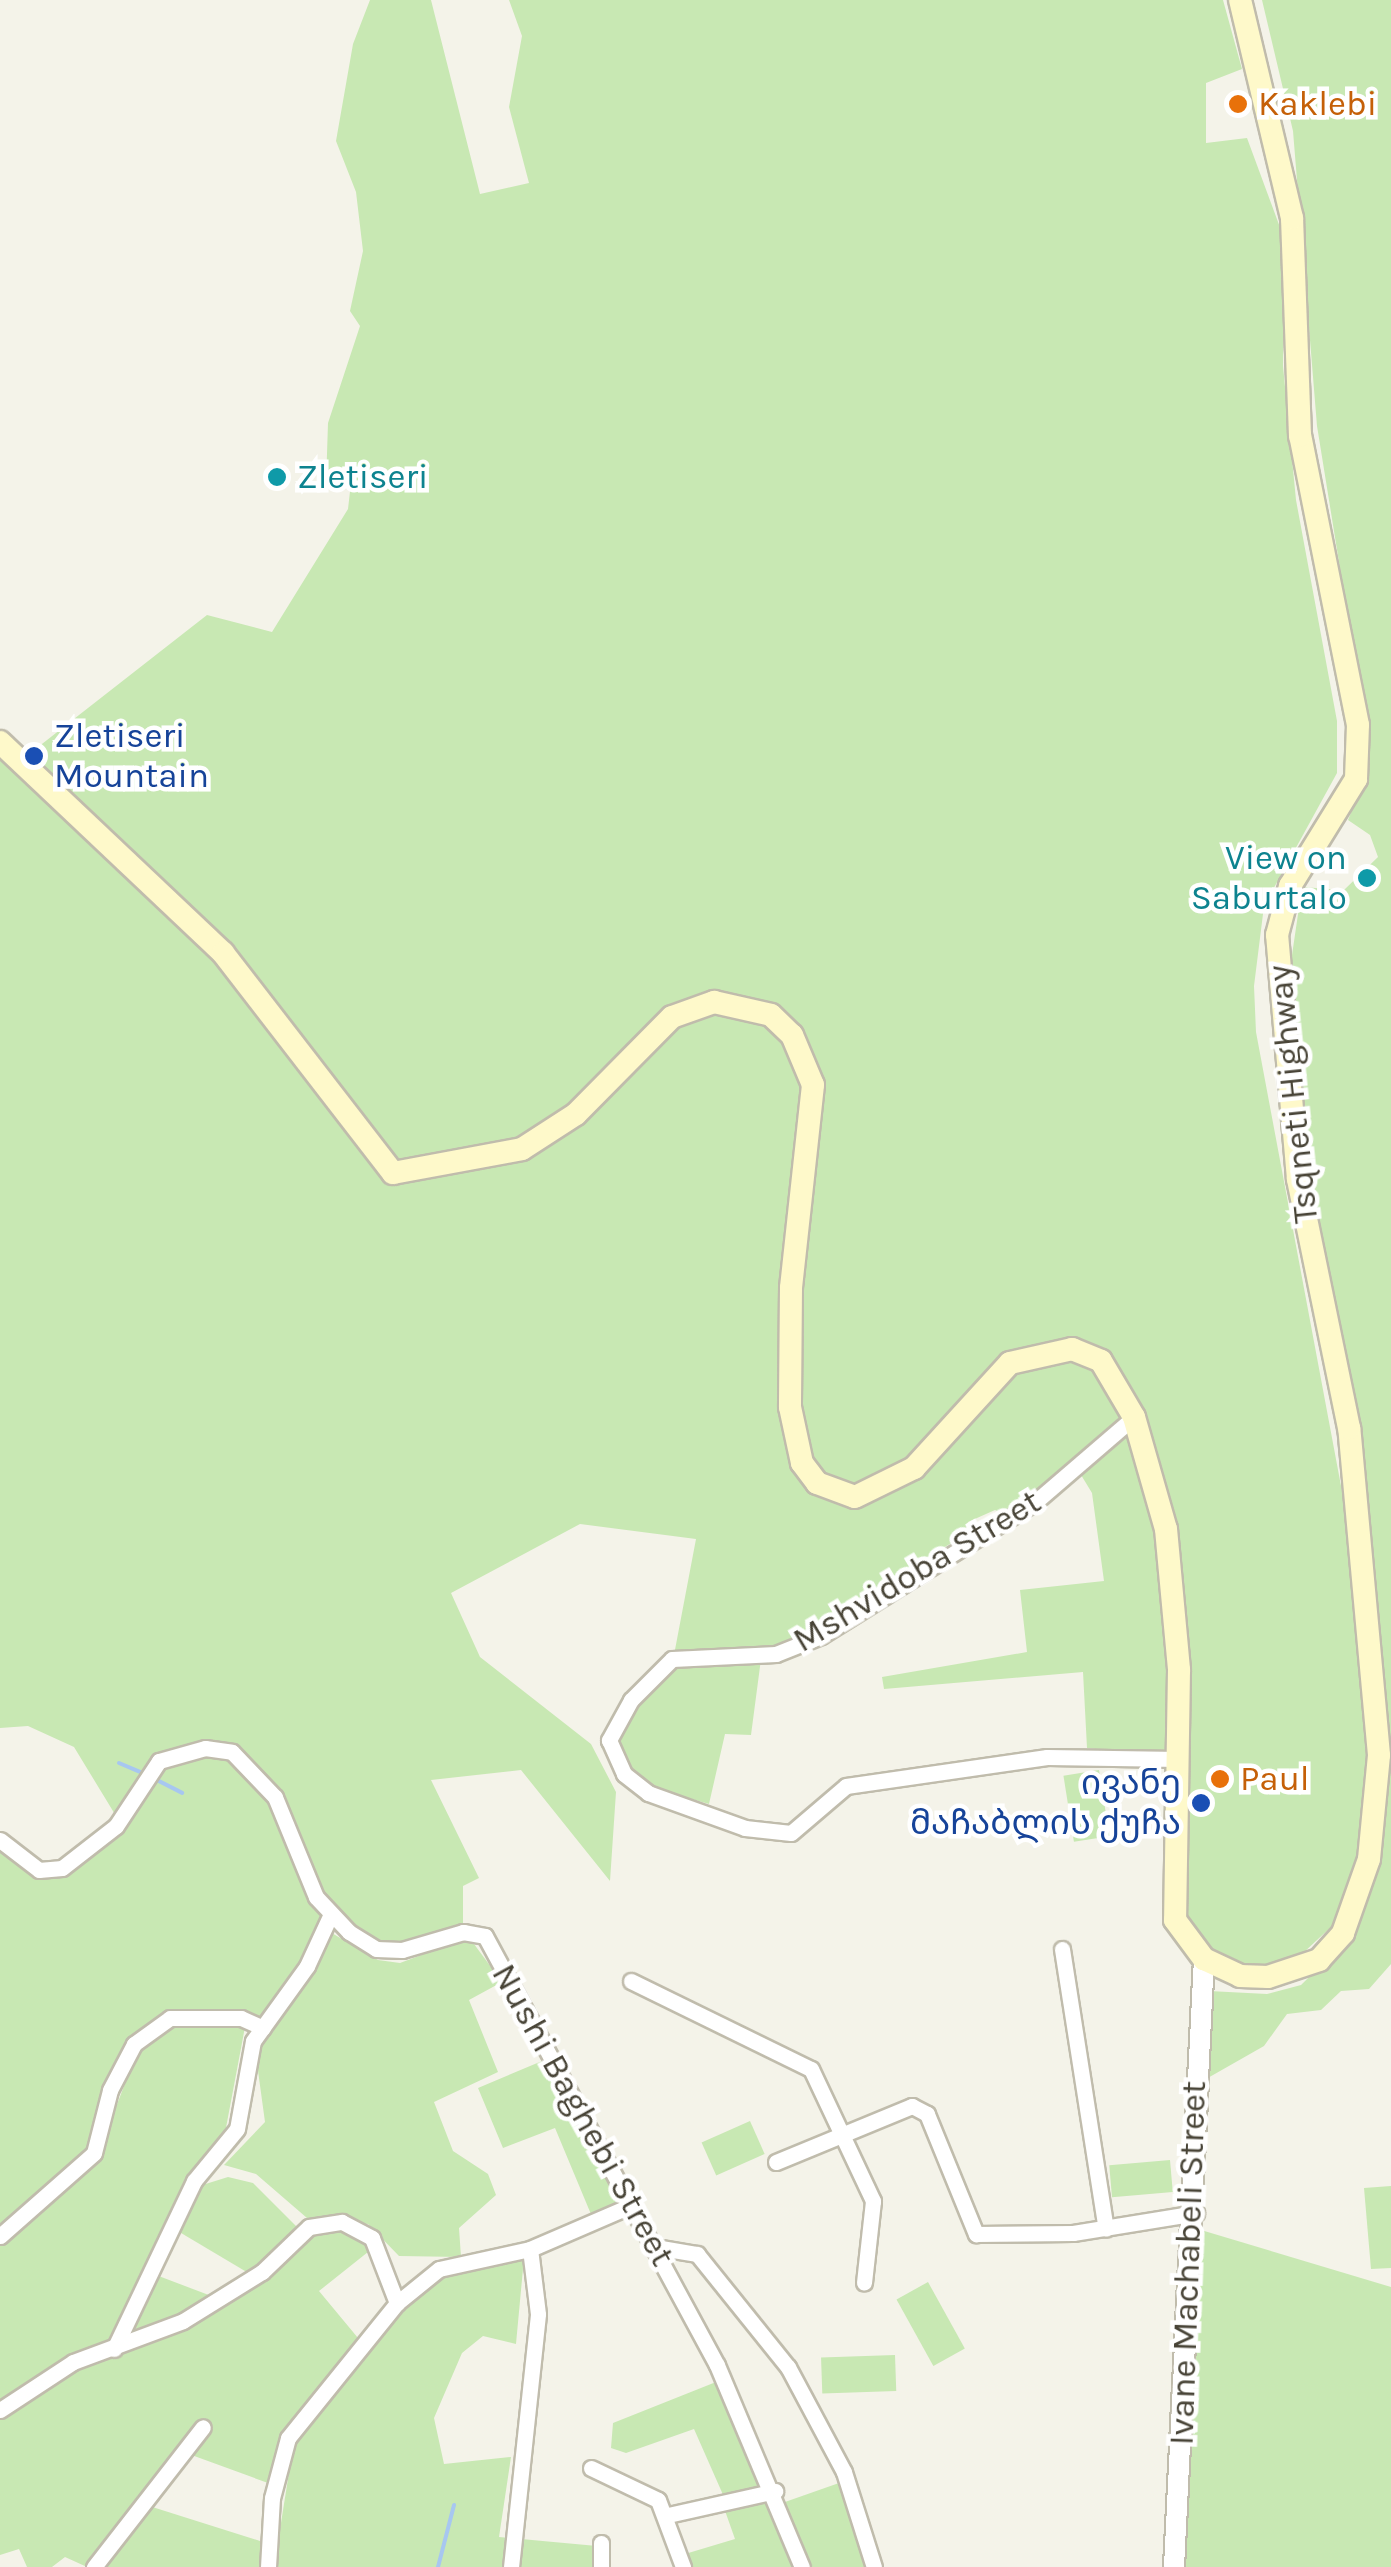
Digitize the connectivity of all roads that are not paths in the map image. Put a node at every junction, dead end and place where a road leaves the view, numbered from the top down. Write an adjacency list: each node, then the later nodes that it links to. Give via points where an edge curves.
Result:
1 (1240, 0): 8 (main road, Tsqneti Highway, via 1292,218 1300,436 1358,725 1356,779 1290,886 1277,935 1298,1179 1349,1428 1379,1754 1369,1859 1343,1933 1319,1960 1268,1977 1240,1976)
2 (0, 742): 3 (main road, via 224,953 394,1173 522,1150 576,1114 672,1016 714,1002 771,1016 792,1034 813,1084 791,1288 794,1438 802,1463 835,1495 867,1493 914,1468 986,1385 1035,1352 1072,1349 1102,1361)
3 (1134, 1417): 4 (main road, via 1166,1529); 4 (street, Mshvidoba Street, via 1034,1503 822,1636 776,1654 672,1658 631,1700 609,1740 624,1774 648,1793 745,1828 791,1833 846,1786 1036,1758)
4 (1179, 1759): 8 (main road, via 1174,1920)
5 (0, 1840): 6 (street, Nushi Baghebi Street, via 39,1870 62,1868 116,1826 160,1761 205,1748 232,1752 275,1797)
6 (330, 1916): 10 (street); 13 (street, Nushi Baghebi Street, via 376,1949 402,1950 463,1932 485,1936)
7 (1062, 1949): 15 (street)
8 (1204, 1959): 14 (street, Ivane Machabeli Street)
9 (631, 1981): 11 (street, via 798,2057)
10 (263, 2028): 16 (street, via 241,2018 170,2018 134,2044 110,2090 94,2152); 21 (street, via 248,2056 237,2129 194,2182)
11 (846, 2134): 12 (street); 15 (street, via 919,2107 976,2234); 19 (street, via 873,2201)
12 (776, 2162)
13 (630, 2206): 17 (street, Nushi Baghebi Street); 18 (street)
14 (1196, 2212): 15 (street); 35 (street, Ivane Machabeli Street)
15 (1106, 2229)
16 (0, 2236)
17 (655, 2248): 25 (street, Nushi Baghebi Street); 34 (street, via 697,2254 788,2367 844,2472)
18 (530, 2249): 20 (street, via 439,2269); 30 (street, via 538,2314)
19 (864, 2282)
20 (397, 2303): 21 (street, via 372,2238 342,2222 325,2224 310,2227 262,2272 183,2321); 29 (street, via 288,2438 272,2498)
21 (114, 2349): 22 (street, via 72,2362)
22 (0, 2410)
23 (203, 2427): 28 (street)
24 (591, 2468): 26 (street, via 642,2490)
25 (775, 2491): 26 (street); 33 (street, Nushi Baghebi Street)
26 (668, 2515): 32 (street)
27 (601, 2543): 31 (street)
28 (94, 2567)
29 (268, 2567)
30 (511, 2567)
31 (600, 2567)
32 (683, 2567)
33 (802, 2567)
34 (874, 2567)
35 (1174, 2567)

